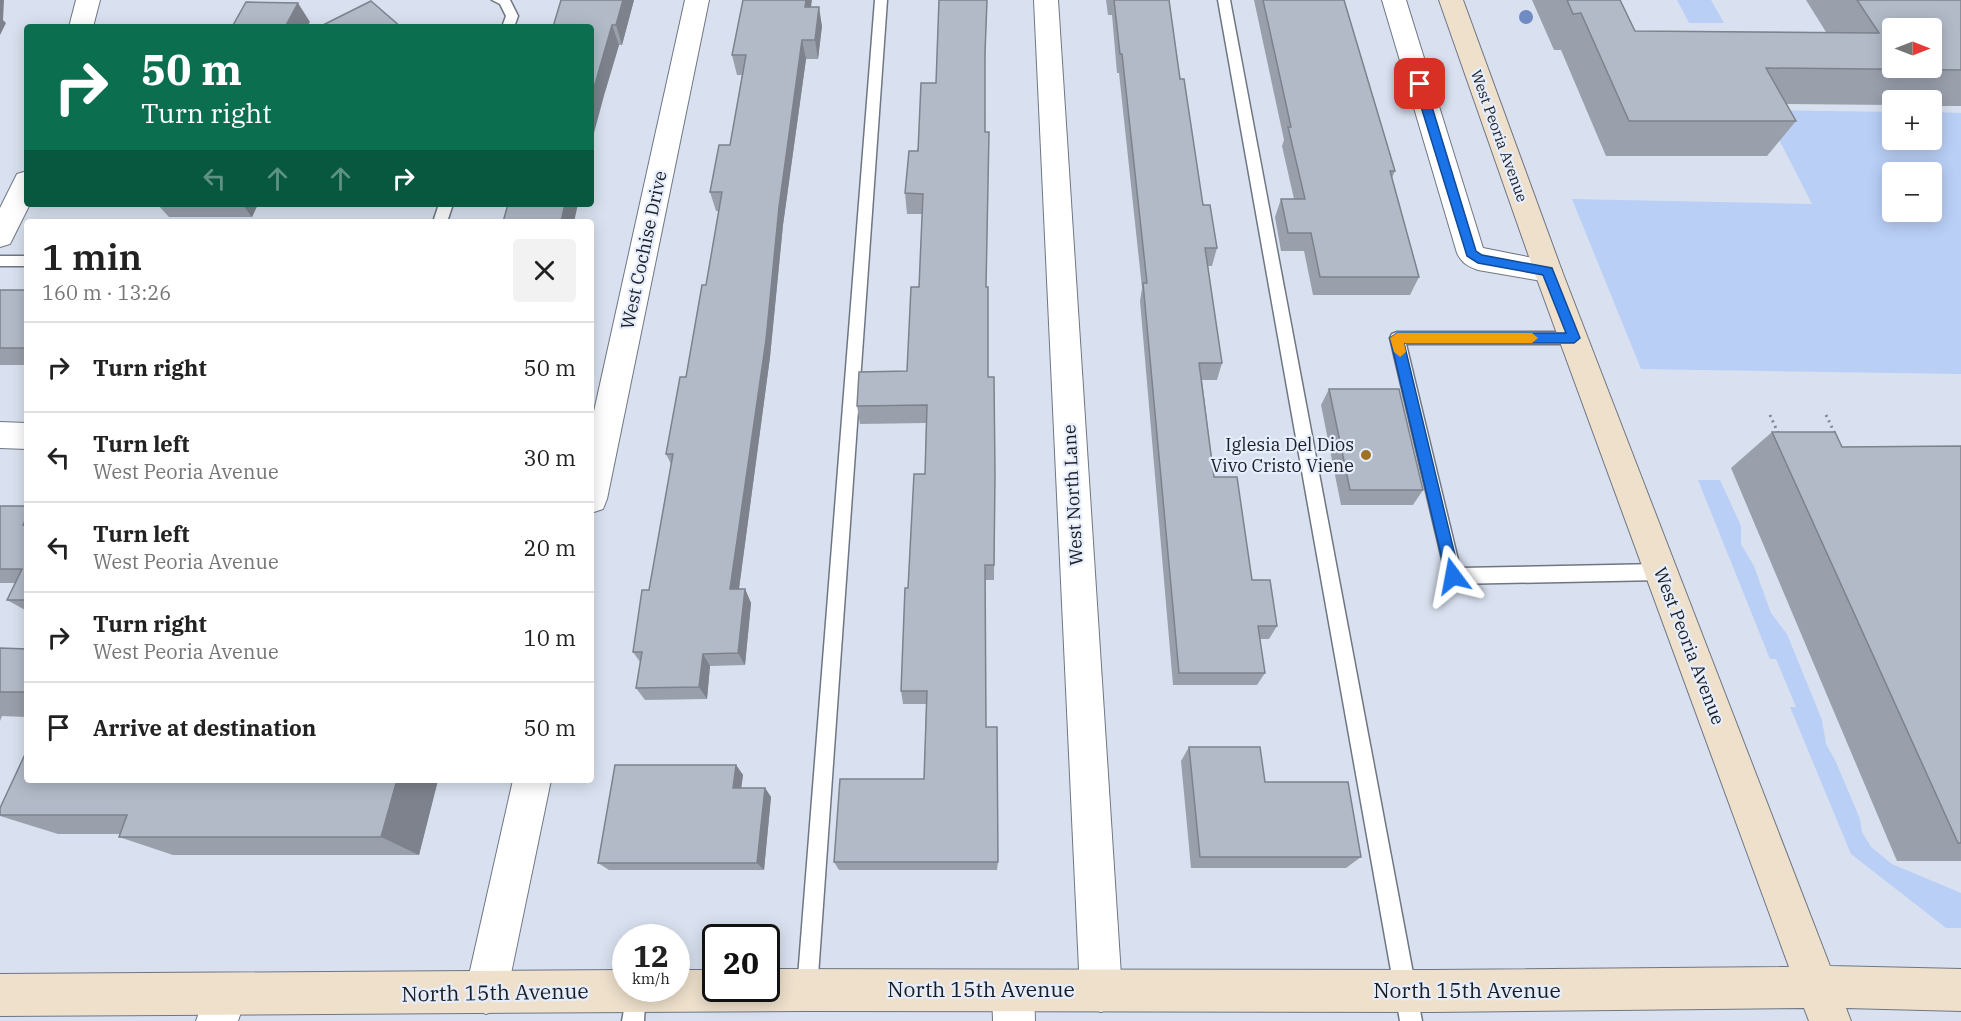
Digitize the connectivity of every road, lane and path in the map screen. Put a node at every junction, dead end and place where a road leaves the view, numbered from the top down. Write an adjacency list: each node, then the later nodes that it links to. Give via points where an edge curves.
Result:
1 (88, 0): 9 (street)
2 (498, 0): 10 (lane, via 505,1 512,16)
3 (697, 0): 23 (street, West Cochise Drive)
4 (881, 0): 26 (lane)
5 (1046, 0): 28 (street, West North Lane)
6 (1224, 0): 34 (lane)
7 (1394, 0): 15 (street, via 1471,253 1478,259)
8 (1450, 0): 15 (street, West Peoria Avenue)
9 (82, 24)
10 (509, 24)
11 (24, 187): 12 (street)
12 (0, 237)
13 (0, 261): 14 (lane)
14 (24, 261)
15 (1548, 271): 16 (street, West Peoria Avenue)
16 (1574, 338): 24 (street, West Peoria Avenue); 24 (lane, via 1397,338 1453,576)
17 (1770, 415): 21 (path)
18 (1826, 415): 22 (path)
19 (0, 435): 20 (street)
20 (24, 436)
21 (1780, 436)
22 (1838, 441)
23 (594, 485)
24 (1660, 572): 31 (street, West Peoria Avenue)
25 (531, 783): 29 (street)
26 (807, 990): 32 (street, North 15th Avenue); 33 (street, North 15th Avenue)
27 (1961, 990): 31 (street, North 15th Avenue)
28 (1101, 991): 33 (street, North 15th Avenue); 34 (street, North 15th Avenue)
29 (486, 993): 32 (street, North 15th Avenue); 35 (street, North 15th Avenue)
30 (0, 995): 35 (street, North 15th Avenue)
31 (1824, 1004): 34 (street, North 15th Avenue)
32 (635, 1006)
33 (1013, 1006)
34 (1408, 1006)
35 (222, 1007)

